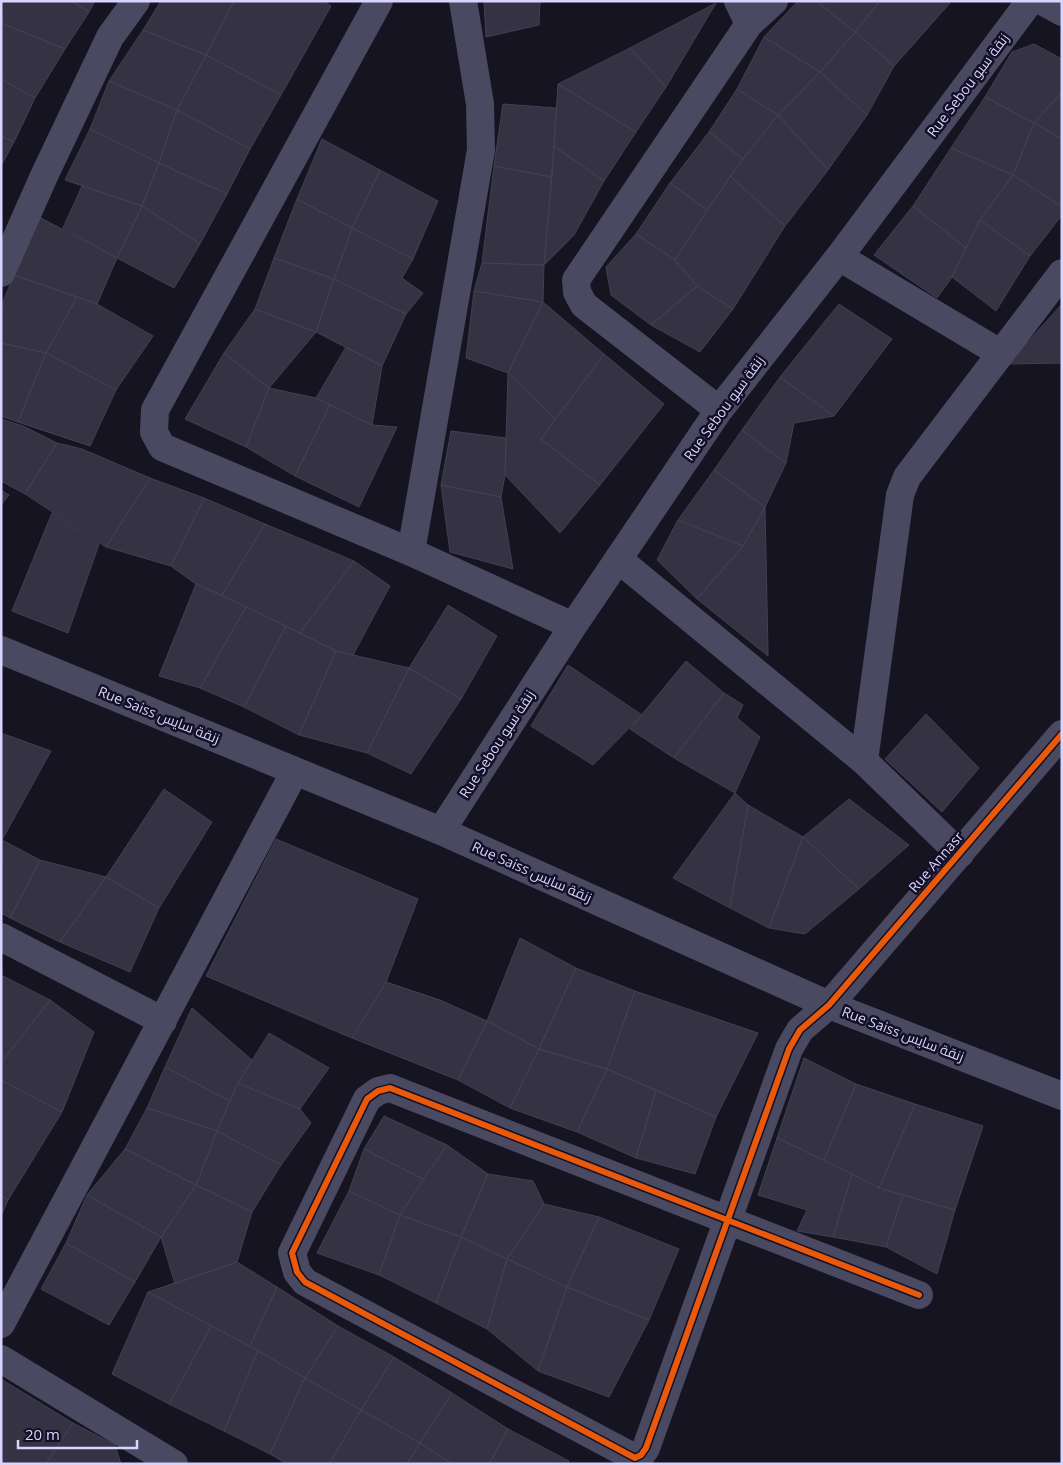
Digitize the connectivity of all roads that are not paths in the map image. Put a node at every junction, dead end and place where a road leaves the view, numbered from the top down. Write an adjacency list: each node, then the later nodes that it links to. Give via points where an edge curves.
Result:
1 (136, 1): 10 (street, via 110,37)
2 (379, 1): 14 (street, via 155,410 154,432 162,447)
3 (463, 1): 14 (street, via 480,104 481,150)
4 (774, 1): 8 (street)
5 (1030, 1): 9 (street, Rue Sebou زنقة سبو)
6 (1042, 1): 7 (street)
7 (1062, 12)
8 (744, 13): 13 (street, via 576,280 577,292 584,305)
9 (840, 257): 12 (street); 13 (street, Rue Sebou زنقة سبو)
10 (1, 273)
11 (1062, 273): 12 (street)
12 (1000, 353): 19 (street, via 907,477 900,495)
13 (720, 410): 15 (street, Rue Sebou زنقة سبو)
14 (411, 552): 16 (street)
15 (618, 559): 16 (street, Rue Sebou زنقة سبو); 19 (street)
16 (573, 626): 21 (street, Rue Sebou زنقة سبو)
17 (1, 650): 20 (street, Rue Saiss زنقة سايس)
18 (1062, 734): 22 (street, Rue Annasr)
19 (864, 761): 22 (street)
20 (295, 771): 21 (street, Rue Saiss زنقة سايس); 25 (street)
21 (441, 831): 24 (street, Rue Saiss زنقة سايس)
22 (960, 854): 24 (street, Rue Annasr)
23 (1, 937): 25 (street)
24 (829, 1005): 26 (street, Rue Saiss زنقة سايس); 27 (street, Rue Annasr, via 800,1030 789,1049)
25 (163, 1020): 29 (street)
26 (1062, 1096)
27 (727, 1220): 27 (street, Rue Annasr, via 390,1088 367,1099 292,1253 297,1272 305,1282 635,1458 646,1448); 28 (street)
28 (919, 1295)
29 (1, 1324)
30 (1, 1359): 31 (street)
31 (169, 1463)

